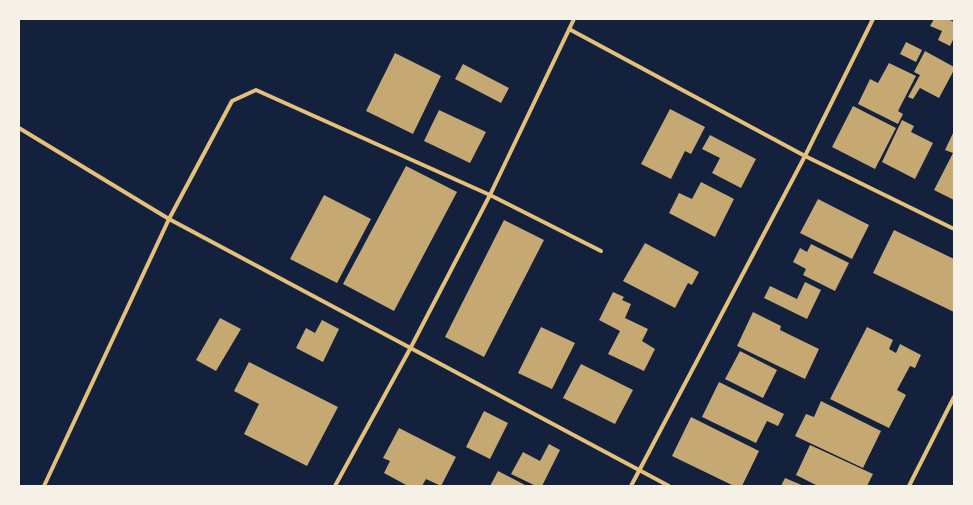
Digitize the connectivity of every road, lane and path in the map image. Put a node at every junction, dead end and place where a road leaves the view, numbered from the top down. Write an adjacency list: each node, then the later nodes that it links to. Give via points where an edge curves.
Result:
1 (574, 19): 3 (street)
2 (873, 19): 5 (street)
3 (569, 29): 5 (street); 6 (street)
4 (19, 128): 7 (street)
5 (805, 156): 8 (street); 12 (street)
6 (490, 195): 7 (street, via 256,90 232,101); 9 (street); 10 (street)
7 (169, 219): 10 (street); 13 (street)
8 (954, 229)
9 (601, 251)
10 (410, 349): 12 (street); 14 (street)
11 (954, 397): 17 (street)
12 (639, 471): 15 (street); 16 (street)
13 (44, 486)
14 (335, 486)
15 (631, 486)
16 (668, 486)
17 (909, 486)

